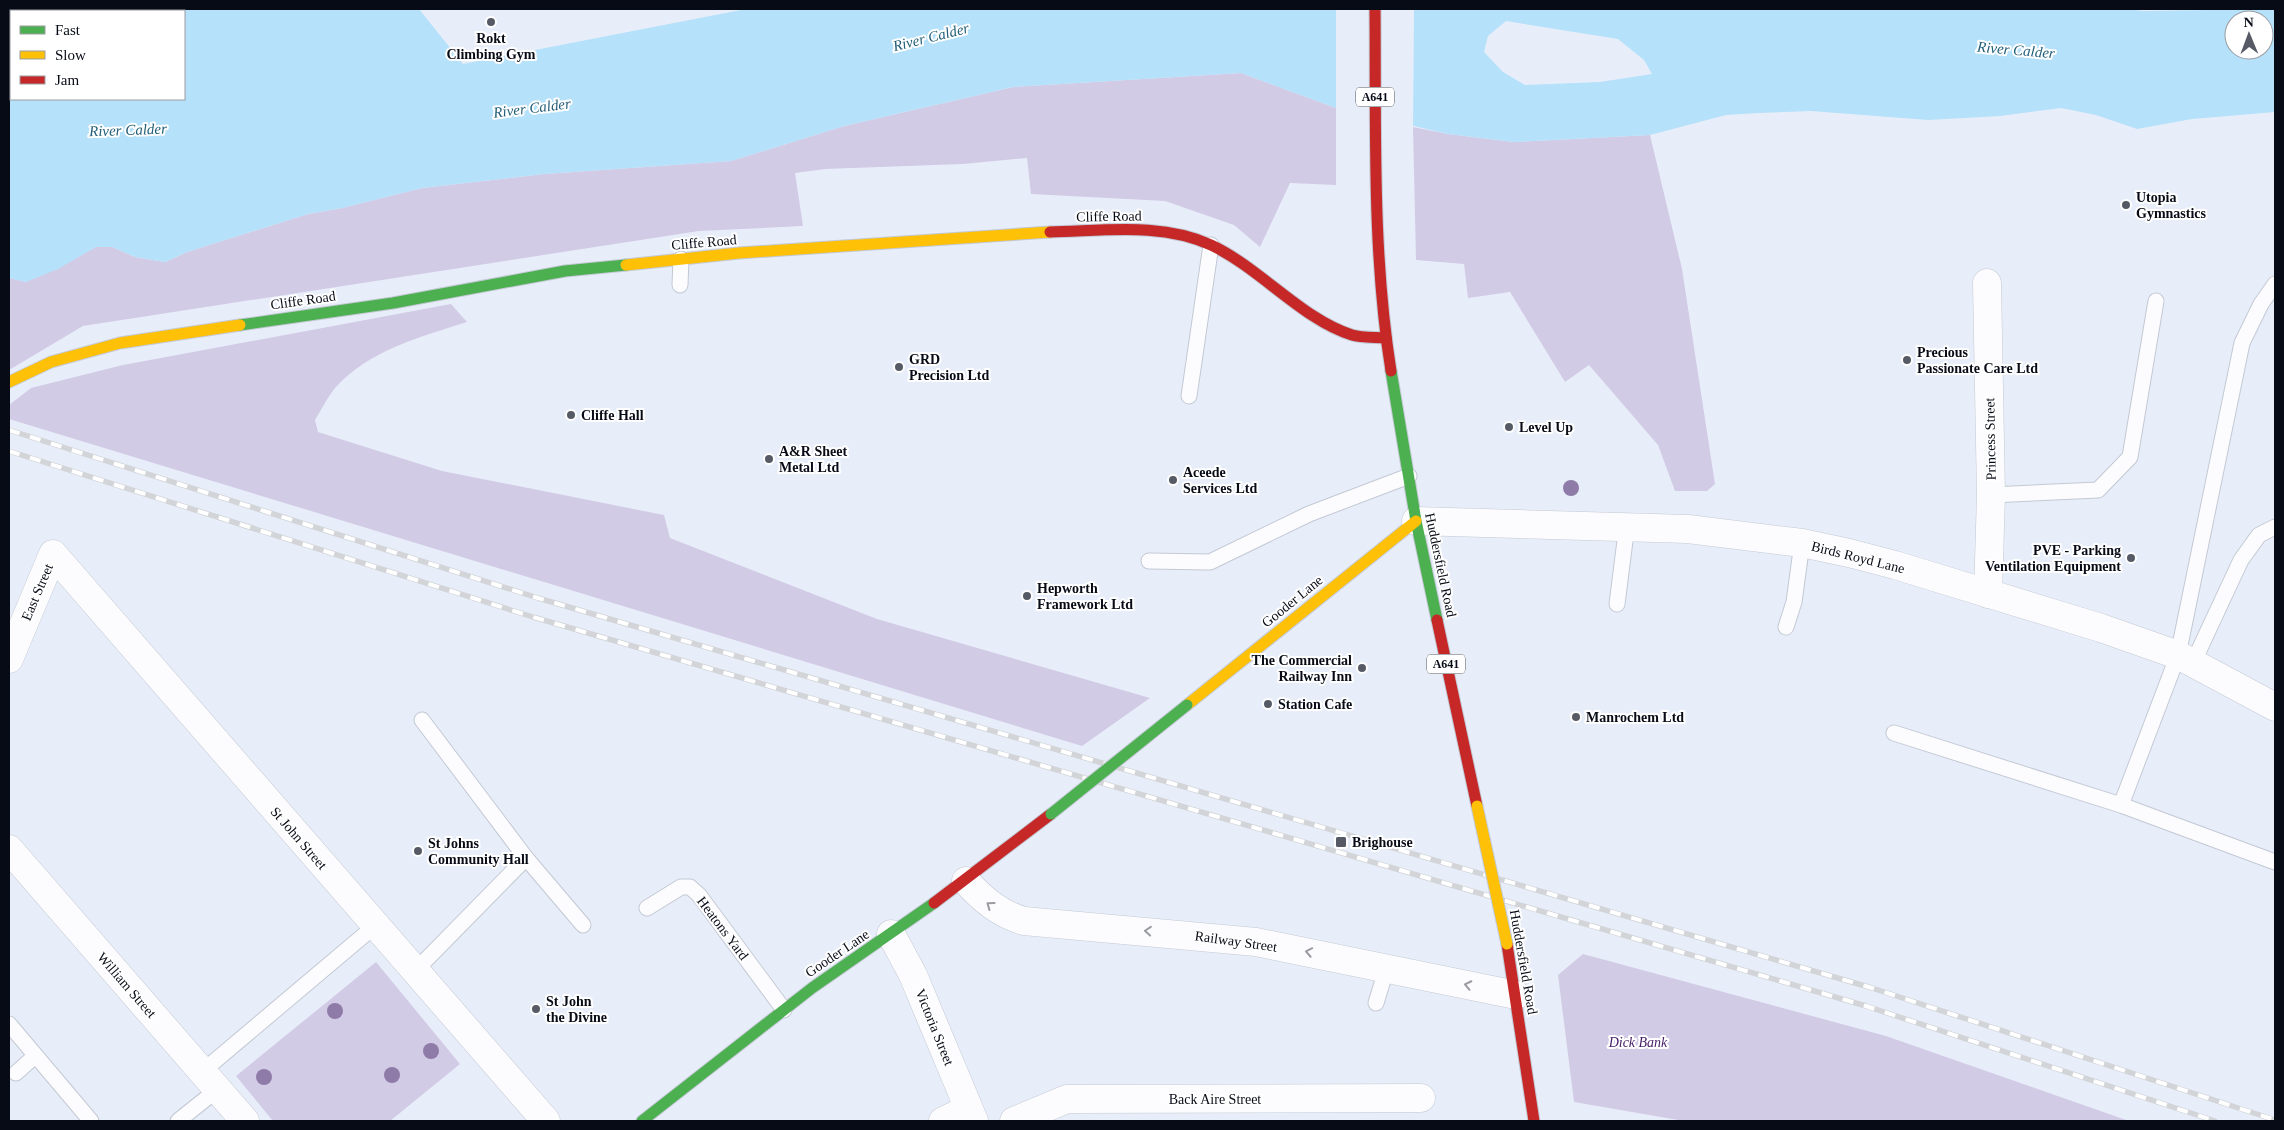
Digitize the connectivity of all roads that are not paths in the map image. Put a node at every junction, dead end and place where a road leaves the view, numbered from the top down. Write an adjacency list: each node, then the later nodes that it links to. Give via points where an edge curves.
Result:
1 (1375, 9): 8 (street, Huddersfield Road / A641, via 1376,185)
2 (1211, 245): 3 (street, Cliffe Road, via 1156,230 1021,233); 8 (street, Cliffe Road, via 1239,261 1331,327 1354,336); 10 (lane)
3 (681, 259): 6 (lane); 9 (street, Cliffe Road, via 565,271 393,303 120,343 51,362)
4 (1987, 283): 12 (street, Princess Street)
5 (2275, 284): 23 (lane, via 2242,343)
6 (680, 285)
7 (2156, 301): 12 (lane, via 2130,457 2098,490)
8 (1386, 338): 11 (street, Huddersfield Road / A641)
9 (9, 382)
10 (1189, 396)
11 (1409, 476): 13 (street, Huddersfield Road / A641); 18 (lane, via 1309,514 1210,562)
12 (1991, 495): 19 (street, Princess Street)
13 (1416, 521): 14 (street, Birds Royd Lane); 31 (street, Gooder Lane, bridge); 38 (street, Huddersfield Road / A641, bridge)
14 (1627, 525): 16 (street, Birds Royd Lane); 20 (lane)
15 (2275, 527): 23 (lane, via 2259,535 2241,560)
16 (1802, 543): 19 (street, Birds Royd Lane, via 1896,565); 21 (lane, via 1794,602)
17 (53, 554): 22 (street, East Street); 33 (street, St John Street)
18 (1149, 561)
19 (1988, 594): 23 (street, Birds Royd Lane, via 2101,628)
20 (1617, 604)
21 (1786, 627)
22 (9, 658)
23 (2185, 659): 24 (street, Birds Royd Lane); 27 (lane)
24 (2275, 707)
25 (422, 720): 29 (lane)
26 (1894, 733): 27 (lane)
27 (2122, 805): 30 (lane)
28 (9, 849): 44 (street, William Street)
29 (526, 858): 34 (lane); 37 (lane)
30 (2275, 862)
31 (966, 881): 35 (street, Gooder Lane); 36 (street, Railway Street, one-way to 31, via 1256,942 1024,921 997,910)
32 (647, 908): 40 (lane, Heatons Yard, via 681,887 690,887)
33 (376, 925): 37 (street, St John Street); 44 (lane)
34 (583, 926)
35 (892, 934): 40 (street, Gooder Lane); 46 (street, Victoria Street, via 913,975)
36 (1386, 967): 38 (street, Railway Street, one-way to 36); 39 (lane)
37 (415, 971): 50 (street, St John Street)
38 (1516, 995): 54 (street, Huddersfield Road / A641)
39 (1376, 1003)
40 (784, 1010): 51 (street, Gooder Lane)
41 (9, 1024): 42 (lane)
42 (35, 1056): 43 (lane); 47 (lane)
43 (16, 1073)
44 (211, 1080): 48 (lane); 49 (street, William Street)
45 (1421, 1098): 53 (street, Back Aire Street, via 1067,1099)
46 (971, 1115): 52 (street)
47 (90, 1121)
48 (178, 1121)
49 (245, 1121)
50 (546, 1121)
51 (642, 1121)
52 (944, 1121)
53 (1014, 1121)
54 (1534, 1121)

